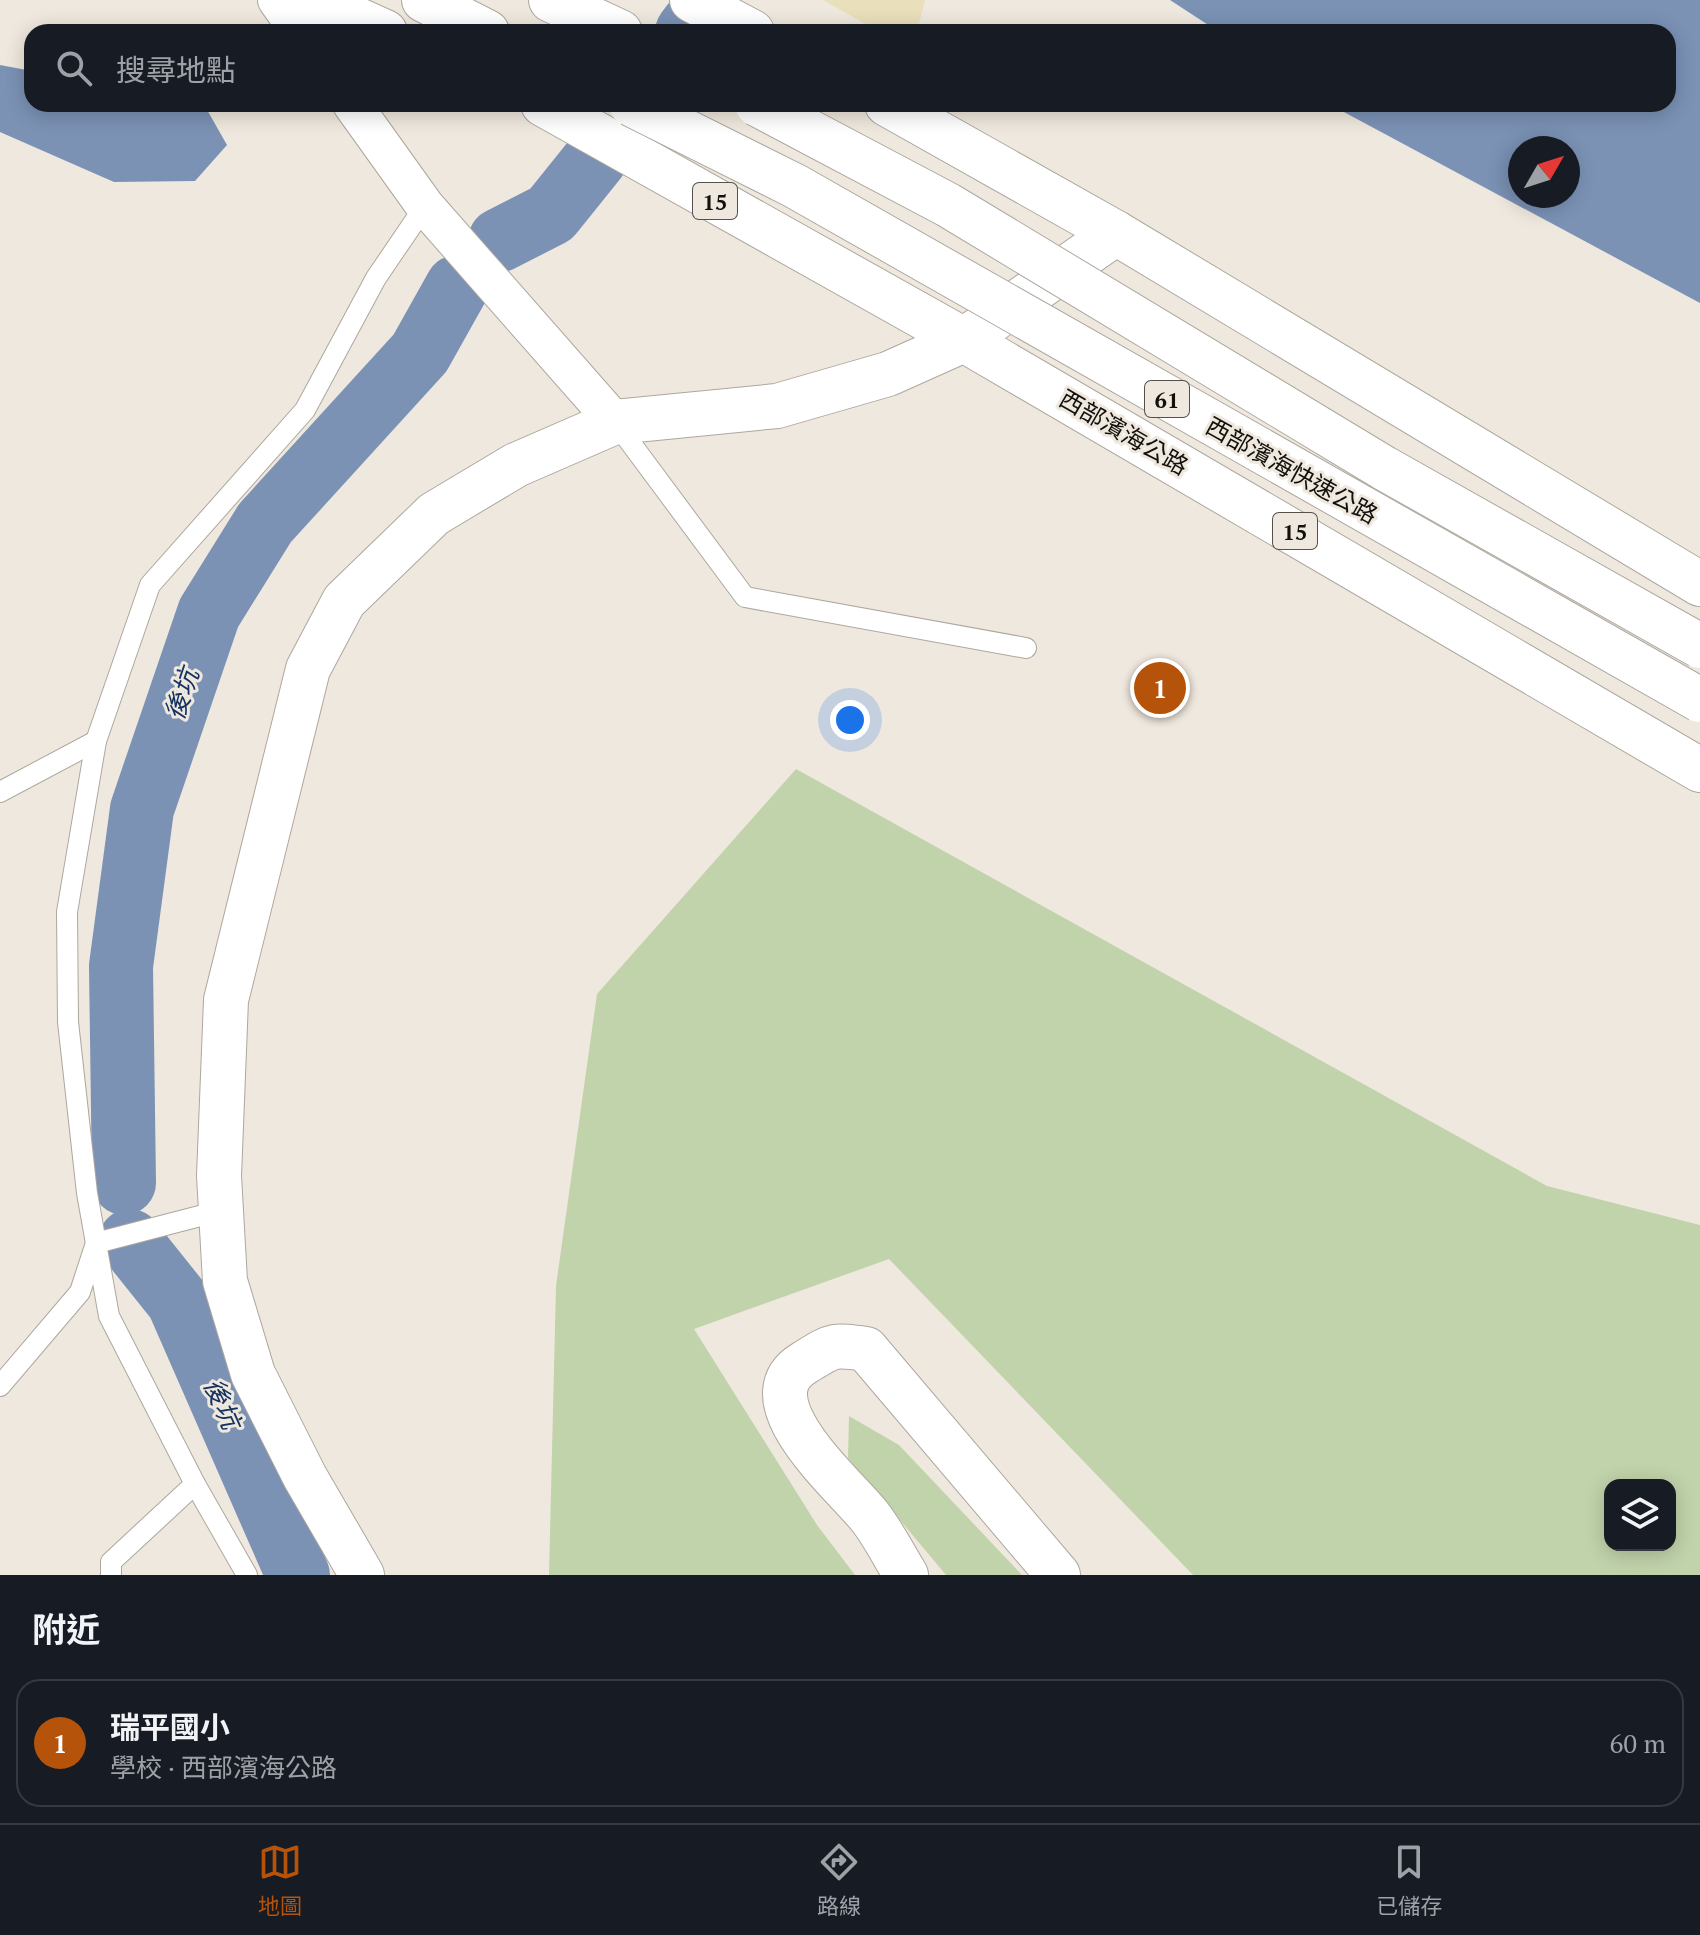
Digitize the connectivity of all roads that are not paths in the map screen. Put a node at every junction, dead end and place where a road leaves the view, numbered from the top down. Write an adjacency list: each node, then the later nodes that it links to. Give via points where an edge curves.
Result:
1 (277, 0): 6 (street)
2 (314, 0): 7 (main road)
3 (424, 0): 8 (main road)
4 (551, 0): 9 (main road)
5 (692, 0): 10 (main road)
6 (294, 24)
7 (367, 24)
8 (471, 24)
9 (603, 24)
10 (737, 24)
11 (358, 112): 16 (street)
12 (557, 112): 18 (main road, 西部濱海公路 / 15)
13 (647, 112): 23 (main road, 西部濱海快速公路 / 61, bridge, via 795,186)
14 (772, 112): 21 (main road, 西部濱海快速公路 / 61, bridge, via 948,205 1384,468)
15 (901, 112): 17 (main road)
16 (425, 206): 19 (street); 24 (lane, via 376,278 305,410 150,585)
17 (1116, 233): 18 (main road); 20 (main road)
18 (964, 340): 19 (main road, via 888,374 777,406); 25 (main road, 西部濱海公路 / 15)
19 (615, 422): 22 (lane, via 745,597); 27 (main road, via 516,465 434,514 344,601 308,669 226,1000 220,1132)
20 (1700, 584)
21 (1700, 646)
22 (1026, 648)
23 (1700, 700)
24 (96, 741): 26 (lane); 28 (lane, via 67,912 68,1022)
25 (1700, 770)
26 (0, 792)
27 (223, 1210): 28 (lane); 33 (main road, via 225,1281 253,1374)
28 (96, 1243): 29 (lane, via 80,1292); 30 (lane, via 109,1316)
29 (0, 1386)
30 (195, 1484): 31 (lane, via 111,1562); 32 (lane)
31 (111, 1575)
32 (247, 1575)
33 (362, 1575)
34 (906, 1575): 35 (main road, via 872,1519 794,1430 784,1392 795,1369 835,1344 866,1349)
35 (1058, 1575)

